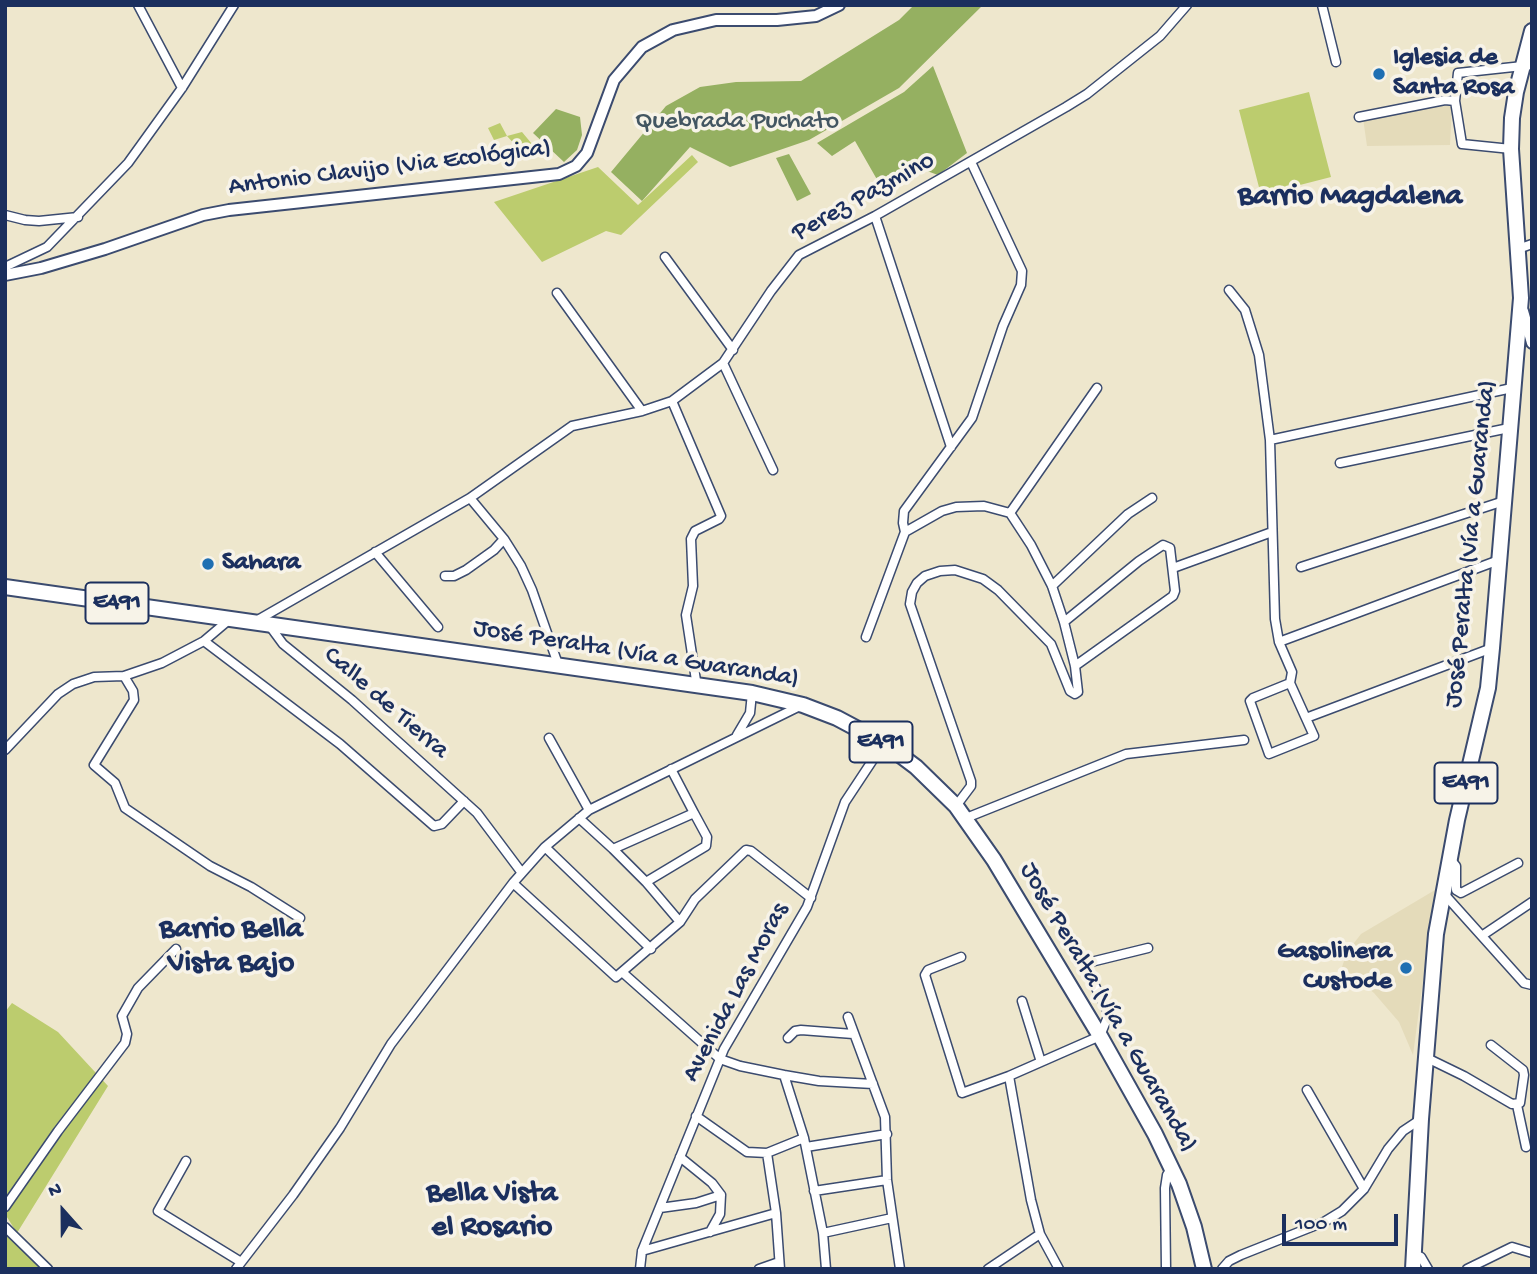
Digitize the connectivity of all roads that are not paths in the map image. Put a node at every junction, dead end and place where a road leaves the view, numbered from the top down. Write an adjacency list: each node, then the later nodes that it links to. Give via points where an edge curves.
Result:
1 (138, 5): 9 (street)
2 (234, 5): 9 (street)
3 (839, 5): 20 (main road, Antonio Clavijo (Via Ecológica), via 816,16 716,20 673,30 642,47 614,80 587,153 576,166 559,174 229,210)
4 (1187, 5): 13 (street, Perez Pazmino, via 1160,36 1087,94)
5 (1322, 5): 7 (street)
6 (1532, 31): 8 (highway, José Peralta (Vía a Guaranda) / E491)
7 (1336, 62)
8 (1527, 65): 10 (street, via 1458,74); 12 (highway, José Peralta (Vía a Guaranda) / E491, via 1512,118)
9 (182, 88): 16 (street, via 128,163)
10 (1455, 101): 11 (street); 12 (street, via 1462,144)
11 (1359, 117)
12 (1511, 149): 17 (highway, José Peralta (Vía a Guaranda) / E491)
13 (971, 162): 15 (street, Perez Pazmino); 33 (street, via 1023,278 972,418)
14 (5, 215): 16 (street, via 39,221)
15 (875, 216): 25 (street, Perez Pazmino, via 799,254); 33 (street)
16 (78, 217): 19 (street, via 43,250)
17 (1525, 246): 23 (highway, José Peralta (Vía a Guaranda) / E491)
18 (665, 257): 25 (street)
19 (5, 267)
20 (5, 275)
21 (1229, 290): 32 (street, via 1240,301 1253,329)
22 (557, 293): 30 (street)
23 (1521, 298): 24 (main road); 28 (highway, José Peralta (Vía a Guaranda) / E491)
24 (1532, 342)
25 (733, 350): 26 (street, Perez Pazmino)
26 (723, 363): 29 (street, Perez Pazmino); 35 (street)
27 (1097, 388): 39 (street)
28 (1512, 388): 31 (highway, José Peralta (Vía a Guaranda) / E491); 32 (street)
29 (672, 401): 30 (street, Perez Pazmino); 62 (street, via 720,511 719,519 695,531 691,539 694,586 686,615)
30 (642, 411): 36 (street, Perez Pazmino, via 572,426)
31 (1509, 428): 34 (street); 38 (highway, José Peralta (Vía a Guaranda) / E491)
32 (1269, 440): 41 (street)
33 (951, 447): 40 (street, via 904,511)
34 (1340, 463)
35 (773, 470)
36 (470, 498): 42 (street); 43 (street, Perez Pazmino)
37 (1152, 498): 48 (street, via 1121,520)
38 (1504, 501): 44 (highway, José Peralta (Vía a Guaranda) / E491); 45 (street)
39 (1010, 513): 40 (street, via 984,506 956,507); 48 (street)
40 (905, 532): 54 (street)
41 (1272, 532): 46 (street); 56 (street)
42 (504, 539): 47 (street, via 466,570); 59 (street, via 522,566)
43 (375, 552): 52 (street, Perez Pazmino); 53 (street)
44 (1499, 560): 56 (street); 57 (highway, José Peralta (Vía a Guaranda) / E491)
45 (1301, 567)
46 (1172, 568): 51 (street, via 1170,548 1163,545); 58 (street, via 1175,591 1171,599)
47 (445, 576)
48 (1052, 586): 51 (street)
49 (5, 587): 50 (highway, José Peralta (Vía a Guaranda) / E491)
50 (230, 619): 52 (highway, José Peralta (Vía a Guaranda) / E491); 55 (street)
51 (1065, 622): 58 (street)
52 (261, 624): 59 (highway, José Peralta (Vía a Guaranda) / E491); 72 (street, Calle de Tierra)
53 (438, 628)
54 (866, 637)
55 (204, 641): 60 (street); 72 (street, via 340,744 434,826 442,824)
56 (1279, 642): 61 (street, via 1292,672)
57 (1492, 649): 65 (street); 80 (highway, José Peralta (Vía a Guaranda) / E491, via 1488,688)
58 (1075, 666): 73 (street, via 1075,694 1051,644 983,579 940,570 917,583 910,604 971,781)
59 (559, 667): 62 (highway, José Peralta (Vía a Guaranda) / E491)
60 (124, 677): 70 (street, via 94,677 73,684); 88 (street, via 134,700 94,765 115,783 125,808 210,866)
61 (1290, 683): 65 (street); 65 (street, via 1251,701 1269,754 1314,736)
62 (697, 687): 63 (highway, José Peralta (Vía a Guaranda) / E491)
63 (752, 693): 64 (highway, José Peralta (Vía a Guaranda) / E491); 66 (street, via 750,713)
64 (803, 705): 66 (street); 69 (highway, José Peralta (Vía a Guaranda) / E491)
65 (1306, 718)
66 (736, 736): 71 (street)
67 (549, 738): 74 (street)
68 (1244, 740): 77 (street, via 1126,754)
69 (884, 744): 73 (highway, José Peralta (Vía a Guaranda) / E491); 86 (street, Avenida Las Moras, via 845,802)
70 (5, 750)
71 (671, 769): 74 (street); 75 (street)
72 (464, 801): 82 (street, Calle de Tierra)
73 (956, 806): 77 (highway, José Peralta (Vía a Guaranda) / E491)
74 (589, 810): 76 (street)
75 (694, 813): 79 (street); 83 (street, via 707,837 706,846)
76 (579, 818): 78 (street); 79 (street)
77 (966, 818): 100 (highway, José Peralta (Vía a Guaranda) / E491)
78 (545, 847): 82 (street); 91 (street)
79 (613, 849): 83 (street)
80 (1451, 860): 81 (street, via 1456,866 1456,890 1461,892); 85 (highway, José Peralta (Vía a Guaranda) / E491)
81 (1518, 863)
82 (522, 873): 84 (street)
83 (646, 882): 89 (street)
84 (513, 883): 95 (street, via 616,977); 135 (street, via 391,1044 340,1128)
85 (1445, 895): 90 (street); 103 (highway, José Peralta (Vía a Guaranda) / E491, via 1436,934)
86 (811, 898): 89 (street, via 746,850 695,899); 104 (street, Avenida Las Moras)
87 (1532, 902): 90 (street)
88 (300, 918)
89 (680, 922): 91 (street)
90 (1483, 935): 96 (street, via 1524,983)
91 (651, 948): 95 (street)
92 (1147, 948): 100 (street, via 1085,966 1109,1014)
93 (176, 949): 124 (street, via 138,988 121,1016 127,1031 125,1043)
94 (961, 957): 107 (street, via 925,975 962,1093)
95 (622, 972): 104 (street)
96 (1532, 985)
97 (1022, 1001): 105 (street)
98 (848, 1017): 99 (street)
99 (853, 1034): 101 (street, via 801,1030); 108 (street)
100 (1100, 1036): 105 (street); 119 (highway, José Peralta (Vía a Guaranda) / E491)
101 (788, 1038)
102 (1491, 1045): 110 (street, via 1523,1070 1521,1103)
103 (1427, 1058): 110 (street); 112 (highway, José Peralta (Vía a Guaranda) / E491)
104 (720, 1059): 106 (street); 111 (street, Avenida Las Moras)
105 (1041, 1062): 107 (street)
106 (784, 1075): 108 (street, via 818,1082); 114 (street)
107 (1009, 1076): 131 (street)
108 (873, 1084): 113 (street)
109 (1307, 1090): 121 (street)
110 (1517, 1105): 115 (street)
111 (696, 1116): 116 (street, via 747,1153); 117 (street, Avenida Las Moras)
112 (1421, 1119): 121 (street, via 1388,1149); 134 (highway, José Peralta (Vía a Guaranda) / E491)
113 (887, 1134): 114 (street); 120 (street)
114 (805, 1143): 116 (street); 122 (street)
115 (1527, 1147)
116 (767, 1153): 126 (street)
117 (680, 1157): 123 (street); 125 (street, Avenida Las Moras)
118 (186, 1161): 135 (street, via 158,1210)
119 (1171, 1168): 144 (street, via 1165,1188); 145 (highway, José Peralta (Vía a Guaranda) / E491, via 1194,1227)
120 (887, 1180): 122 (street); 127 (street)
121 (1363, 1189): 146 (street, via 1324,1222 1241,1255)
122 (814, 1191): 130 (street)
123 (721, 1195): 125 (street); 129 (street, via 720,1214)
124 (5, 1208)
125 (660, 1208): 132 (street, Avenida Las Moras)
126 (776, 1213): 129 (street); 136 (street)
127 (892, 1218): 130 (street); 141 (street)
128 (5, 1227): 137 (street)
129 (710, 1232): 132 (street)
130 (823, 1233): 140 (street)
131 (1040, 1234): 142 (street); 143 (street)
132 (642, 1251): 138 (street, Avenida Las Moras)
133 (1532, 1253): 148 (street, via 1512,1247)
134 (1414, 1261): 147 (street, via 1421,1257)
135 (238, 1265)
136 (780, 1265): 139 (street)
137 (48, 1269)
138 (640, 1269)
139 (758, 1269)
140 (826, 1269)
141 (900, 1269)
142 (989, 1269)
143 (1059, 1269)
144 (1166, 1269)
145 (1204, 1269)
146 (1222, 1269)
147 (1428, 1269)
148 (1467, 1269)

